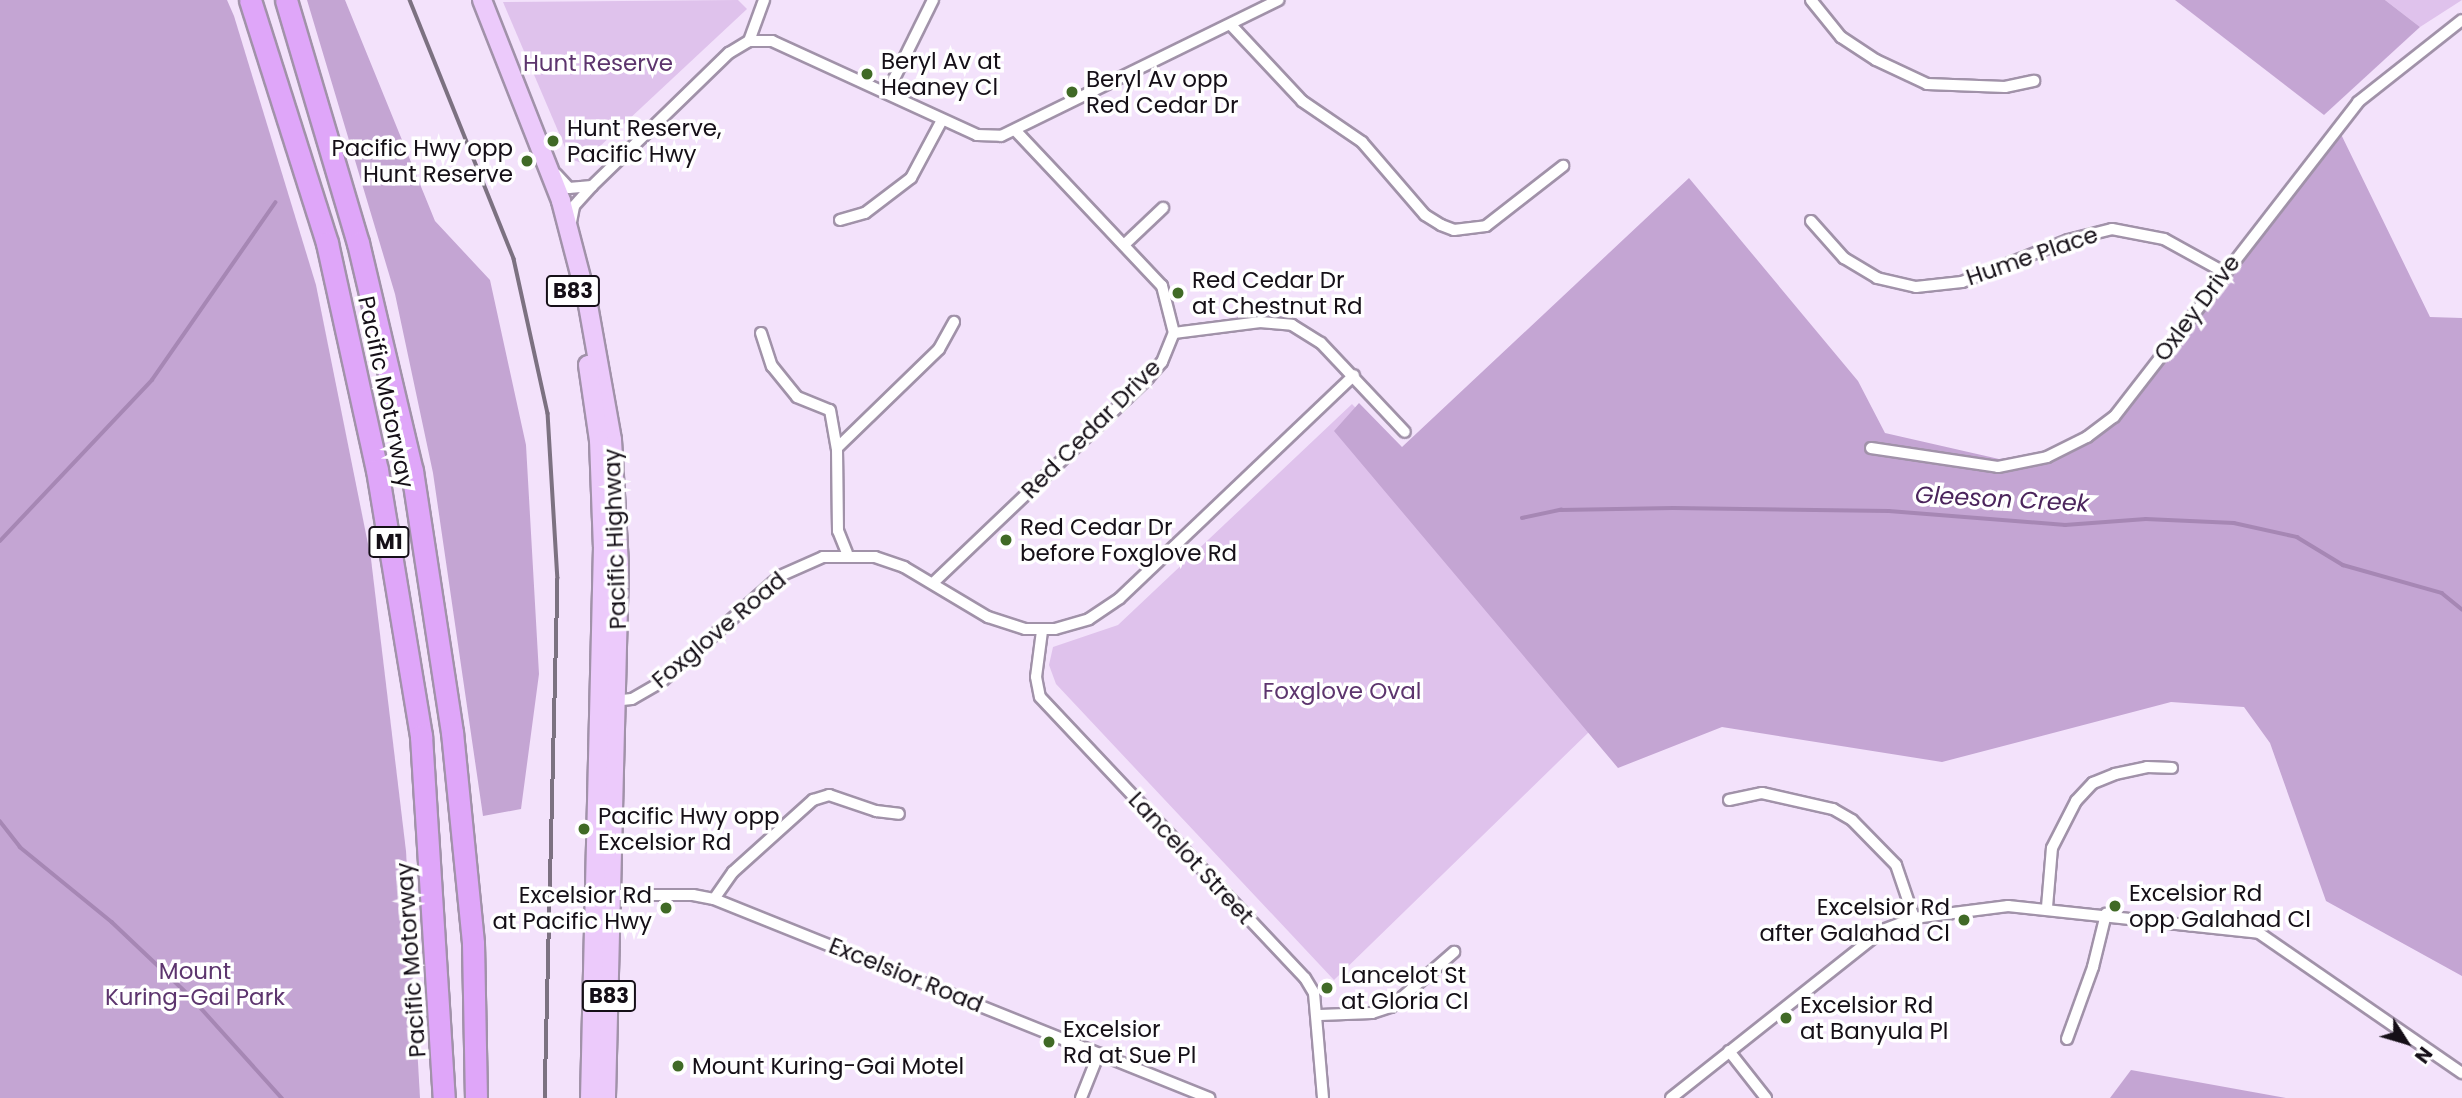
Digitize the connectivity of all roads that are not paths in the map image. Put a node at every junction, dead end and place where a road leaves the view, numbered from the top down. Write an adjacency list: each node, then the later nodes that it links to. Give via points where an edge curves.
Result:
1 (250, 0): 50 (highway, Pacific Motorway / M1, via 327,243 377,470 421,736)
2 (286, 0): 51 (highway, Pacific Motorway / M1, via 358,243 412,471 454,745 473,943)
3 (470, 0): 35 (main road, Pacific Highway / B83, via 547,194 585,346 599,440)
4 (482, 0): 16 (main road, Pacific Highway / B83)
5 (764, 0): 11 (street)
6 (933, 0): 13 (street)
7 (1278, 0): 10 (street)
8 (1811, 0): 12 (street, via 1841,37 1927,84 2005,87)
9 (2462, 20): 24 (street, Oxley Drive, via 2358,102)
10 (1231, 24): 15 (street); 17 (street, via 1302,101 1362,142 1410,199 1441,225 1454,230 1486,226)
11 (748, 41): 13 (street, via 772,41); 18 (street, via 729,53)
12 (2035, 81)
13 (887, 93): 14 (street)
14 (942, 120): 15 (street, via 977,135); 20 (street, via 911,178 865,213)
15 (1017, 132): 23 (street, Red Cedar Drive)
16 (548, 163): 18 (street, via 569,188); 22 (main road, Pacific Highway / B83)
17 (1563, 166)
18 (592, 186): 22 (street, via 570,213)
19 (1163, 208): 23 (street)
20 (840, 220)
21 (1811, 221): 24 (street, Hume Place, via 1844,258 1877,278 1916,288 1962,282 2068,240 2112,229 2164,239)
22 (570, 234): 35 (main road, Pacific Highway / B83, via 597,345 612,440 619,565)
23 (1124, 245): 26 (street, Red Cedar Drive, via 1162,286)
24 (2224, 272): 31 (street, Oxley Drive, via 2114,416 2047,457 1998,467)
25 (954, 322): 30 (street, via 939,349)
26 (1174, 332): 28 (street, via 1260,322 1292,326 1321,343); 33 (street, Red Cedar Drive, via 1162,362 1148,378)
27 (761, 333): 30 (street, via 772,366 797,397 830,410)
28 (1354, 375): 29 (street); 34 (street, Foxglove Road, via 1120,598 1082,622)
29 (1405, 432)
30 (837, 448): 32 (street, via 838,531)
31 (1871, 448)
32 (848, 554): 33 (street, Foxglove Road, via 875,557); 35 (street, Foxglove Road, via 809,561 780,576 683,666 632,699)
33 (933, 583): 34 (street, Foxglove Road, via 988,617)
34 (1042, 631): 45 (street, Lancelot Street, via 1036,677 1040,697 1305,978)
35 (608, 701): 39 (main road, Pacific Highway / B83)
36 (2172, 768): 41 (street, via 2147,767 2093,783 2076,802 2052,848)
37 (1730, 800): 43 (street, via 1762,793 1833,809 1852,820 1896,865)
38 (899, 814): 40 (street, via 829,795 813,800 733,872)
39 (602, 895): 40 (street, Excelsior Road); 52 (main road, Pacific Highway / B83); 53 (main road, Pacific Highway / B83)
40 (714, 899): 48 (street, Excelsior Road)
41 (2047, 907): 42 (street); 43 (street, via 2008,906)
42 (2106, 914): 46 (street); 49 (street, via 2259,933)
43 (1914, 918): 47 (street, via 1860,945)
44 (1454, 952): 45 (street, via 1391,1007 1372,1013)
45 (1320, 1015): 56 (street, Lancelot Street)
46 (2067, 1039)
47 (1729, 1051): 57 (street); 58 (street)
48 (1098, 1053): 54 (street); 55 (street, Excelsior Road)
49 (2462, 1073)
50 (444, 1098)
51 (476, 1098)
52 (590, 1098)
53 (606, 1098)
54 (1081, 1098)
55 (1209, 1098)
56 (1323, 1098)
57 (1671, 1098)
58 (1766, 1098)

